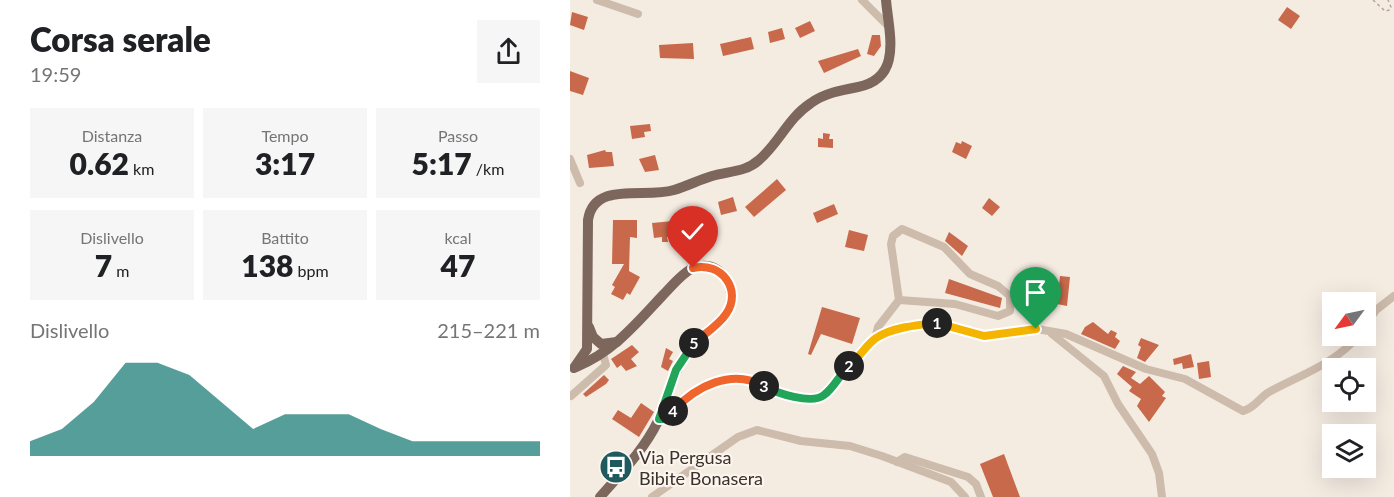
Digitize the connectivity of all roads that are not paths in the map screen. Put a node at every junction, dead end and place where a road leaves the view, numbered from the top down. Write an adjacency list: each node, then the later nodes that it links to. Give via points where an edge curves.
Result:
1 (597, 0): 4 (street)
2 (862, 0): 5 (street)
3 (885, 0): 5 (main road)
4 (638, 14)
5 (888, 26): 13 (main road, via 890,57 879,80 813,101 795,115 753,165 664,193 612,194 596,202 588,220 586,318)
6 (570, 159): 7 (street)
7 (580, 183)
8 (1394, 296): 10 (street)
9 (899, 300): 9 (street, via 891,244 902,229 944,247 970,274 998,286 1010,296 1010,311 992,316 955,304); 12 (street, via 878,327)
10 (1376, 310)
11 (1051, 333): 12 (street, via 1036,329 984,336 937,323 908,327); 15 (street, via 1066,334 1146,369 1185,379 1243,411 1266,394 1327,362); 25 (street, via 1104,376 1152,454)
12 (875, 339): 19 (street, via 821,397 789,396 752,380 732,378 702,388)
13 (590, 341): 14 (main road, via 606,345); 16 (main road); 17 (main road)
14 (620, 341): 16 (main road); 19 (main road, via 693,268 716,269 729,282 732,298 725,315 685,354)
15 (1346, 346)
16 (600, 356): 17 (main road); 18 (street, via 606,365)
17 (572, 368)
18 (571, 396)
19 (659, 419): 21 (main road, via 642,448)
20 (897, 462): 22 (street, via 850,446 749,431); 23 (street, via 951,482); 24 (street, via 904,457 968,477)
21 (600, 497)
22 (652, 497)
23 (965, 497)
24 (981, 497)
25 (1162, 497)

